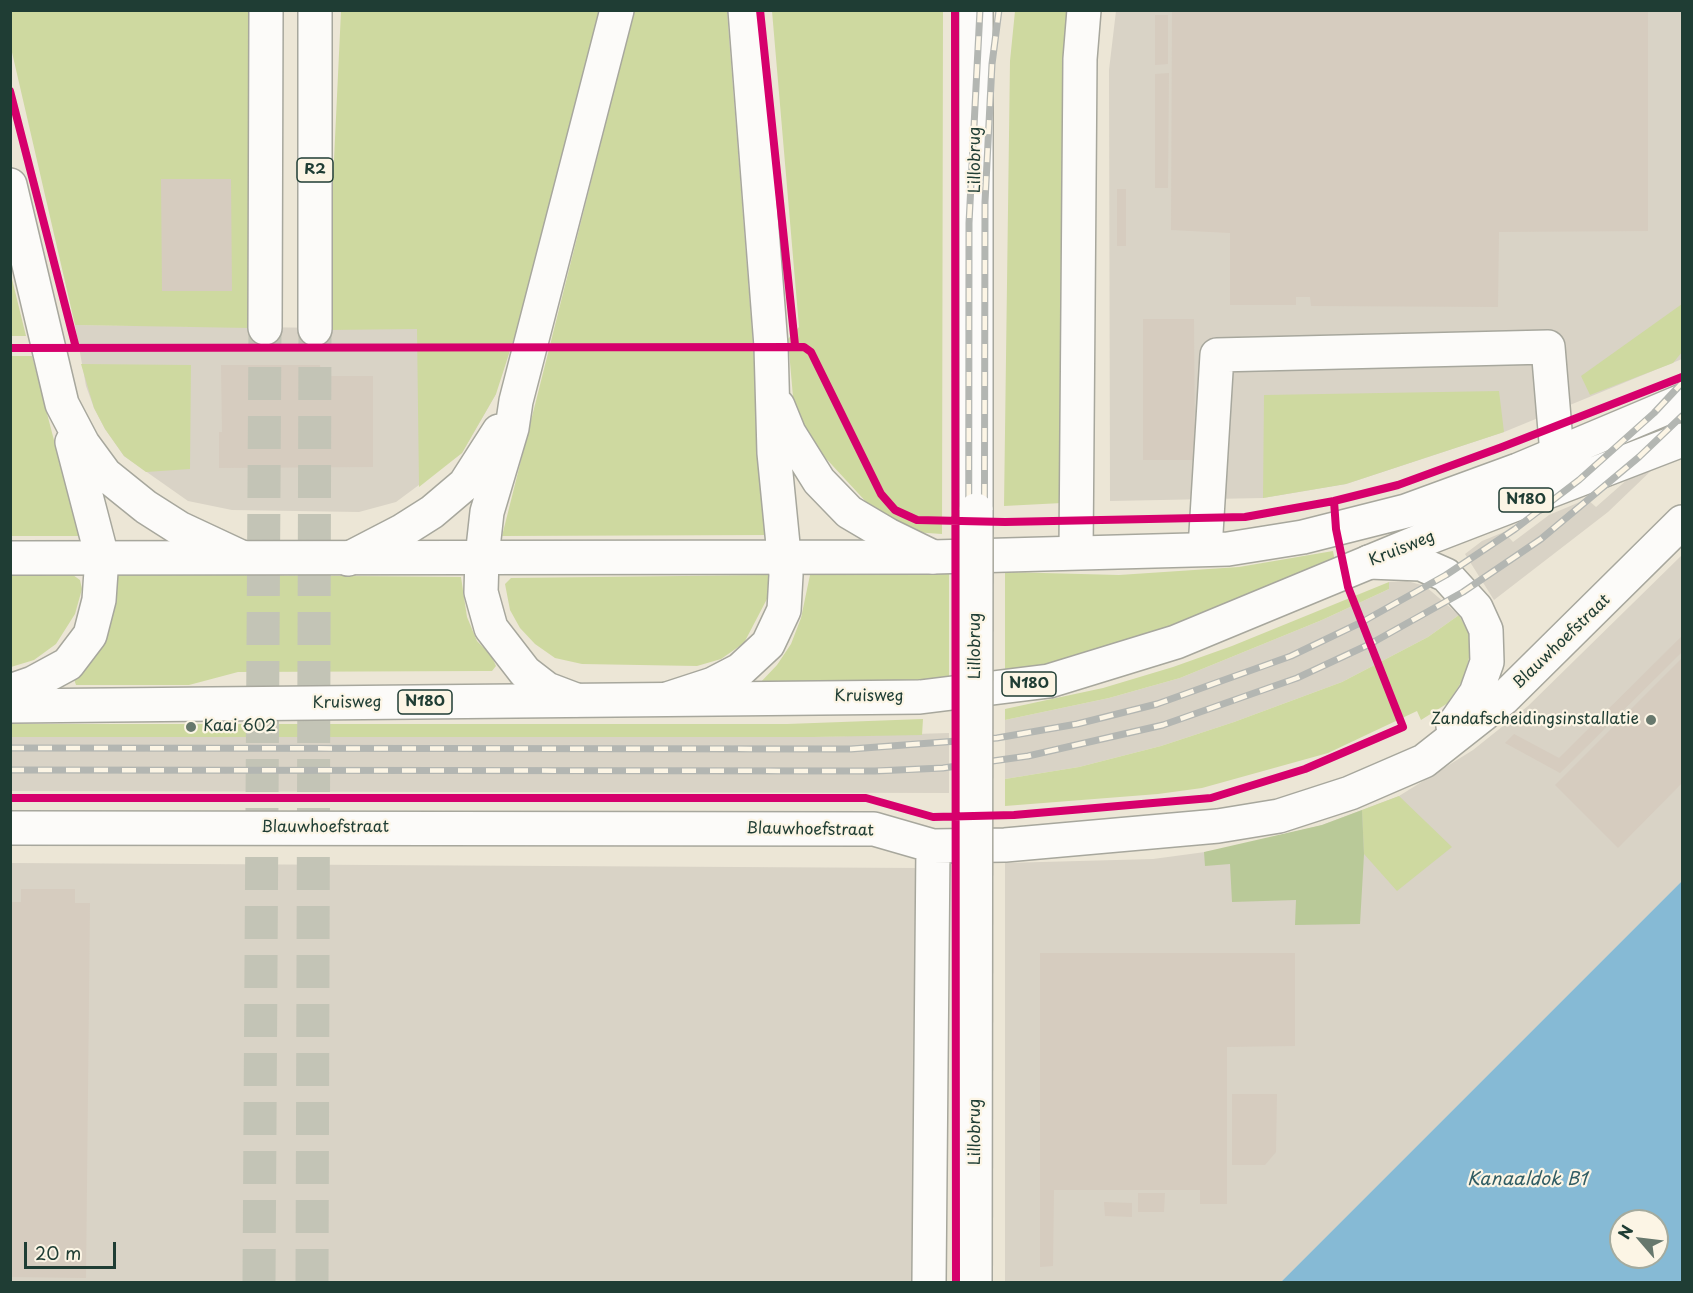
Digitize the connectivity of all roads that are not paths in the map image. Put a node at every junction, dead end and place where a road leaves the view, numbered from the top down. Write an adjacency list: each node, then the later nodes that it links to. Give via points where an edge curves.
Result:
1 (266, 10): 8 (main road)
2 (315, 10): 9 (main road, R2)
3 (616, 10): 11 (main road)
4 (745, 10): 10 (main road)
5 (976, 10): 35 (main road, Lillobrug, bridge)
6 (1084, 10): 18 (main road, via 1080,59)
7 (10, 185): 13 (main road)
8 (265, 328)
9 (315, 329)
10 (773, 393): 19 (main road, via 774,453); 23 (main road, via 789,433 819,481 849,512)
11 (516, 401): 22 (main road, via 487,512); 25 (main road, via 465,484 432,512)
12 (1683, 401): 15 (main road, Kruisweg / N180)
13 (62, 404): 20 (main road); 21 (main road, via 83,444 105,474 179,528)
14 (1683, 441): 26 (main road, Kruisweg / N180)
15 (1557, 454): 17 (main road, Kruisweg / N180, via 1458,494 1356,524 1303,537); 17 (main road, via 1548,347 1217,355)
16 (1683, 522): 31 (main road, Blauwhoefstraat, via 1504,698)
17 (1205, 549): 18 (main road, Kruisweg / N180)
18 (1076, 552): 23 (main road, Kruisweg / N180)
19 (784, 556): 22 (main road, Kruisweg / N180); 23 (main road, Kruisweg / N180); 28 (main road, via 784,610 768,644 740,670 713,684)
20 (102, 557): 21 (main road, Kruisweg / N180); 24 (main road, Kruisweg / N180); 27 (main road, via 99,600 90,635 68,664)
21 (241, 557): 25 (main road, Kruisweg / N180)
22 (482, 557): 25 (main road, Kruisweg / N180); 29 (main road, via 481,592 491,628 525,672 547,689)
23 (933, 557)
24 (10, 558)
25 (348, 559)
26 (1370, 562): 28 (main road, Kruisweg / N180, via 1176,642 1049,681 920,697); 31 (main road, via 1421,564 1446,574 1476,608 1486,630 1487,662 1476,693)
27 (10, 691)
28 (667, 699): 29 (main road, Kruisweg / N180)
29 (576, 700): 30 (main road, Kruisweg / N180)
30 (10, 706)
31 (1424, 761): 33 (main road, Blauwhoefstraat, via 1350,794 1279,816 1218,826 1005,845)
32 (10, 828): 33 (main road, Blauwhoefstraat, via 874,829)
33 (933, 846): 34 (main road)
34 (929, 1282)
35 (975, 1282)

